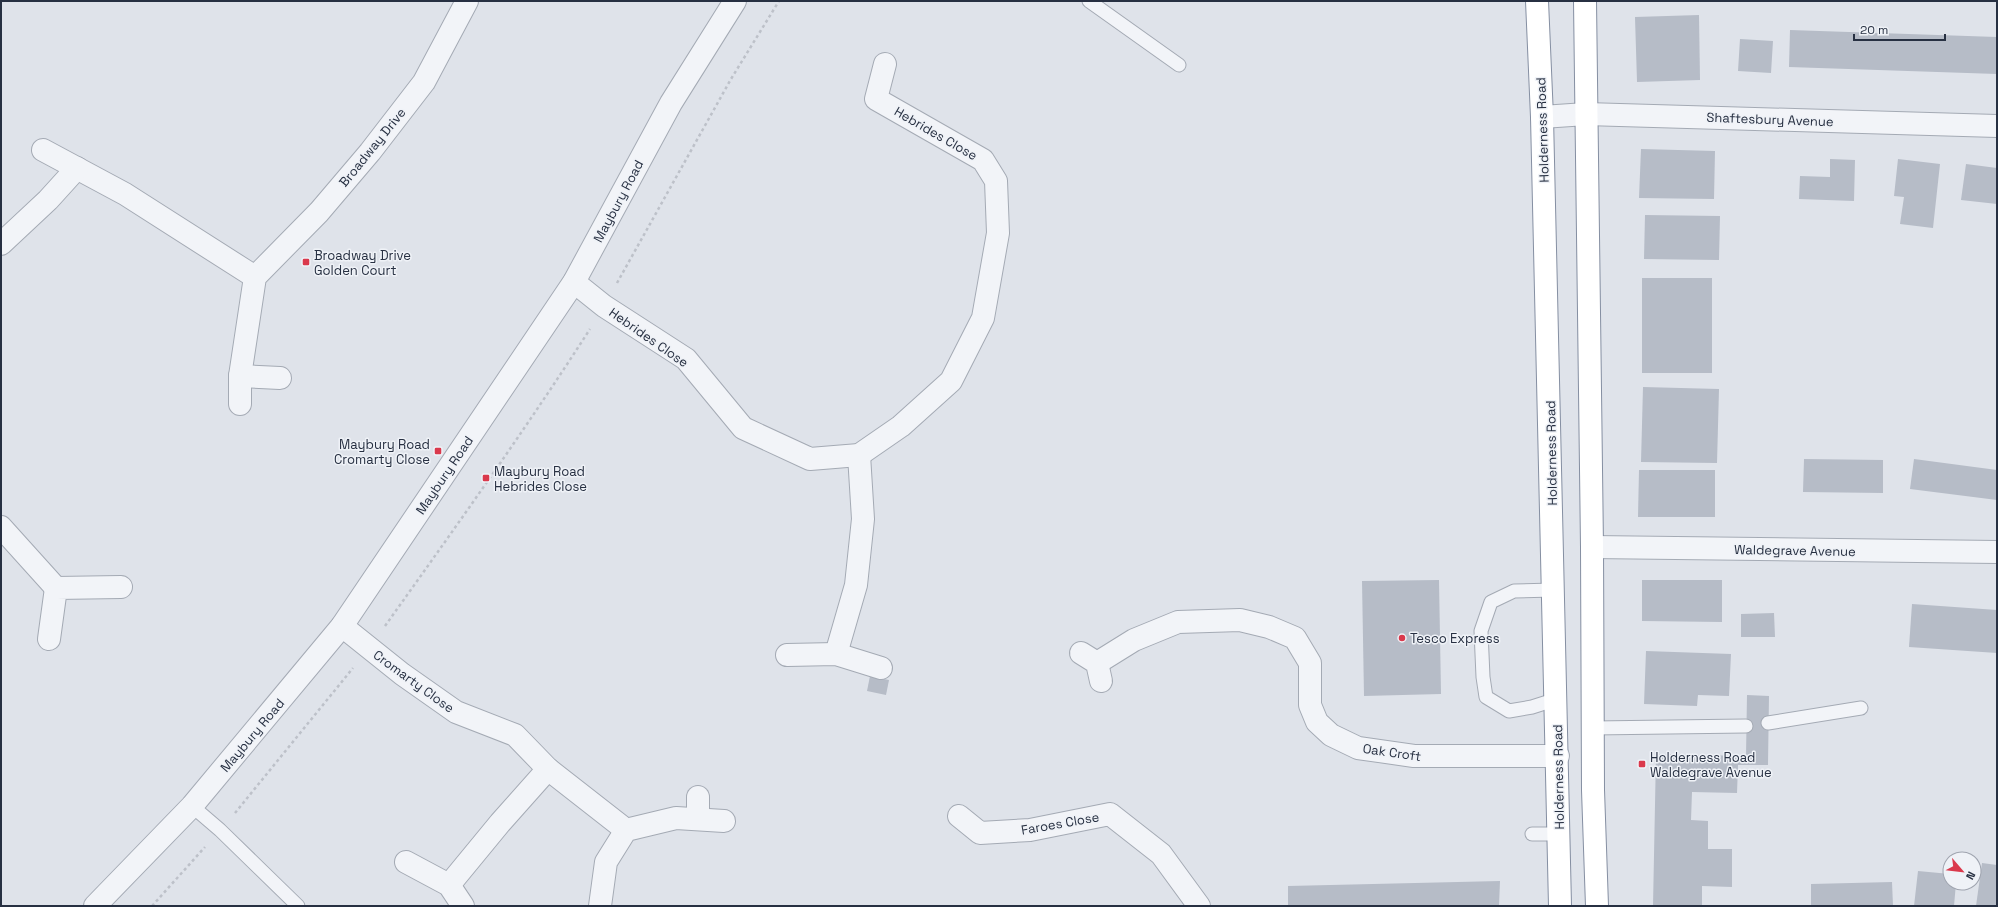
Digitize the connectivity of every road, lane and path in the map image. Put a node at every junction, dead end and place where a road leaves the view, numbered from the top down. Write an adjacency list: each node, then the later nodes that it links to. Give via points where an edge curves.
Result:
1 (467, 1): 14 (street, Broadway Drive, via 424,82 375,146 319,212)
2 (735, 1): 15 (street, Maybury Road, via 671,103)
3 (1089, 1): 7 (lane)
4 (1537, 1): 9 (highway, Holderness Road)
5 (1584, 1): 8 (highway)
6 (885, 64): 19 (street, Hebrides Close, via 876,99 982,160 996,181 998,233 983,318 951,381 901,426)
7 (1179, 65)
8 (1586, 114): 9 (street, Shaftesbury Avenue); 10 (street, Shaftesbury Avenue); 21 (highway)
9 (1542, 117): 25 (highway, Holderness Road)
10 (1997, 126)
11 (43, 150): 12 (street)
12 (76, 168): 13 (street, via 48,200); 14 (street, via 125,194)
13 (1, 244)
14 (255, 277): 16 (street)
15 (574, 282): 19 (street, Hebrides Close, via 604,306 686,359 744,428 810,459); 26 (street, Maybury Road)
16 (240, 376): 17 (street); 18 (street)
17 (280, 378)
18 (240, 404)
19 (859, 455): 28 (street, via 863,519 856,585)
20 (1, 527): 24 (street)
21 (1592, 547): 22 (street, Waldegrave Avenue); 36 (highway)
22 (1997, 552)
23 (121, 587): 24 (street)
24 (56, 588): 27 (street)
25 (1554, 590): 32 (highway, Holderness Road); 32 (lane, via 1514,591 1491,602 1481,631 1486,697 1509,711 1532,707)
26 (342, 626): 38 (street, Cromarty Close, via 402,674 456,712 515,735); 40 (street, Maybury Road)
27 (49, 639)
28 (836, 654): 29 (street); 31 (street)
29 (787, 655)
30 (1093, 666): 37 (street, Oak Croft, via 1134,640 1178,622 1240,620 1269,627 1295,638 1310,663 1310,705 1318,722 1331,735 1358,748 1414,756)
31 (881, 668)
32 (1557, 698): 37 (highway, Holderness Road)
33 (1861, 708): 34 (lane)
34 (1768, 723)
35 (1746, 726): 36 (lane)
36 (1592, 728): 55 (highway)
37 (1558, 756): 46 (highway, Holderness Road)
38 (548, 769): 44 (street, Cromarty Close); 48 (street)
39 (698, 798): 42 (street)
40 (192, 806): 49 (street, Maybury Road); 50 (lane)
41 (959, 816): 53 (street, Faroes Close, via 980,833 1030,830 1110,814 1161,854)
42 (698, 819): 43 (street); 44 (street, via 676,818)
43 (724, 821)
44 (626, 830): 52 (street, via 606,862)
45 (1532, 834): 46 (lane)
46 (1559, 834): 54 (highway, Holderness Road)
47 (406, 862): 48 (street)
48 (449, 885): 51 (street)
49 (95, 906)
50 (298, 906)
51 (462, 906)
52 (600, 906)
53 (1199, 906)
54 (1560, 906)
55 (1597, 906)

